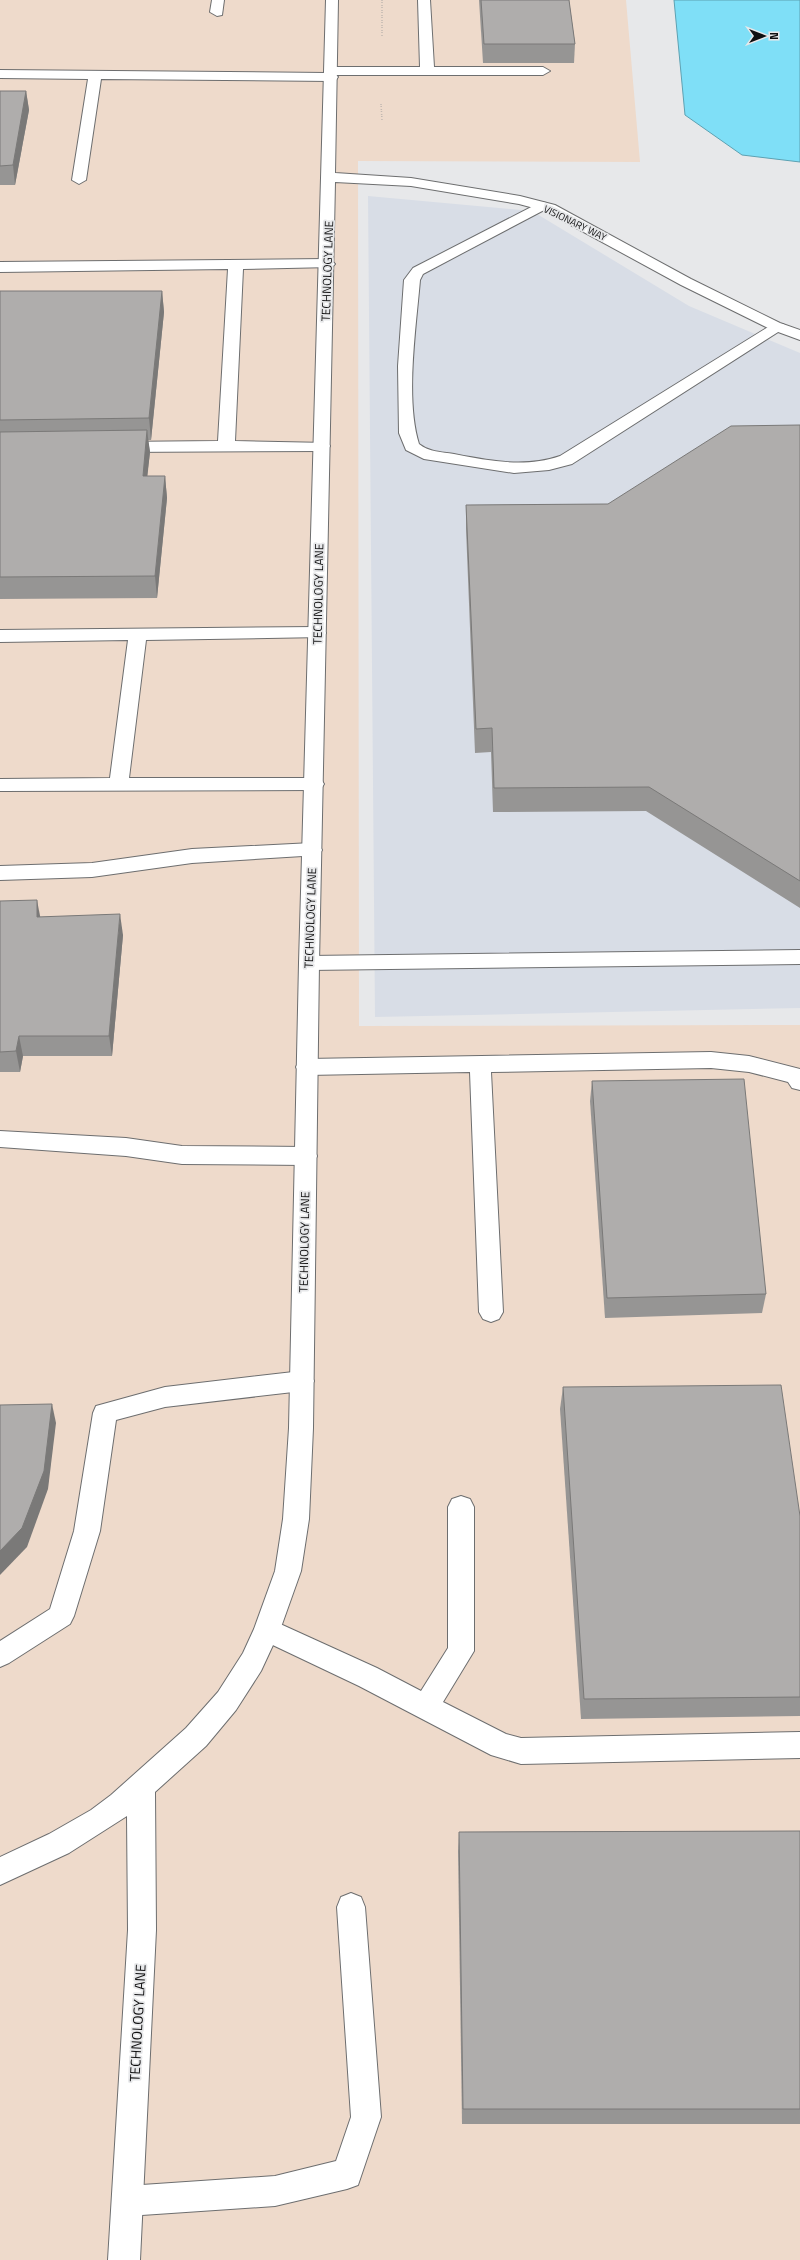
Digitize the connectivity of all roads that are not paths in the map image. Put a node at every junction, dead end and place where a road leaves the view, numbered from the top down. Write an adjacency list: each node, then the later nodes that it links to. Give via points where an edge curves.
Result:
1 (332, 0): 6 (street, TECHNOLOGY LANE)
2 (424, 0): 3 (street)
3 (427, 71): 4 (street); 6 (street)
4 (543, 71)
5 (0, 74): 7 (street)
6 (331, 74): 7 (street); 8 (street, TECHNOLOGY LANE)
7 (95, 75): 9 (street)
8 (329, 177): 10 (street, VISIONARY WAY, via 411,182 520,200); 11 (street, TECHNOLOGY LANE)
9 (79, 180)
10 (541, 206): 14 (street, VISIONARY WAY, via 550,208 686,282); 14 (street, via 418,271 412,280 405,407 407,434 412,447 424,454 516,469 537,469 553,465 566,460)
11 (327, 264): 12 (street); 17 (street, TECHNOLOGY LANE)
12 (236, 265): 13 (street); 16 (street)
13 (0, 267)
14 (778, 327): 15 (street, VISIONARY WAY)
15 (800, 335)
16 (226, 446): 17 (street); 18 (street)
17 (322, 446): 19 (street, TECHNOLOGY LANE)
18 (101, 447)
19 (317, 633): 20 (street); 23 (street, TECHNOLOGY LANE)
20 (138, 635): 21 (street); 22 (street)
21 (0, 636)
22 (119, 784): 23 (street); 24 (street)
23 (314, 784): 25 (street, TECHNOLOGY LANE)
24 (0, 785)
25 (312, 850): 26 (street, via 192,856 92,870); 28 (street, TECHNOLOGY LANE)
26 (0, 873)
27 (800, 957): 28 (street)
28 (309, 964): 30 (street, TECHNOLOGY LANE)
29 (480, 1064): 30 (street); 31 (street, via 711,1060 749,1064 794,1076); 34 (street)
30 (307, 1067): 33 (street, TECHNOLOGY LANE)
31 (800, 1082)
32 (0, 1139): 33 (street, via 126,1147 182,1155)
33 (306, 1156): 35 (street, TECHNOLOGY LANE)
34 (492, 1312)
35 (302, 1381): 37 (street, TECHNOLOGY LANE, via 296,1519 288,1572); 38 (street, via 165,1397 105,1413 87,1531 61,1616)
36 (461, 1507): 39 (street, via 461,1651)
37 (267, 1630): 39 (street); 41 (street, TECHNOLOGY LANE, via 252,1662 226,1701 196,1737)
38 (0, 1655)
39 (425, 1707): 40 (street, via 501,1746 520,1750)
40 (800, 1745)
41 (141, 1786): 42 (street, TECHNOLOGY LANE, via 114,1810 32,1858); 44 (street, TECHNOLOGY LANE, via 142,1930)
42 (0, 1871)
43 (351, 1907): 44 (street, via 366,2117 347,2174 275,2191)
44 (127, 2201): 45 (street, TECHNOLOGY LANE)
45 (124, 2260)

